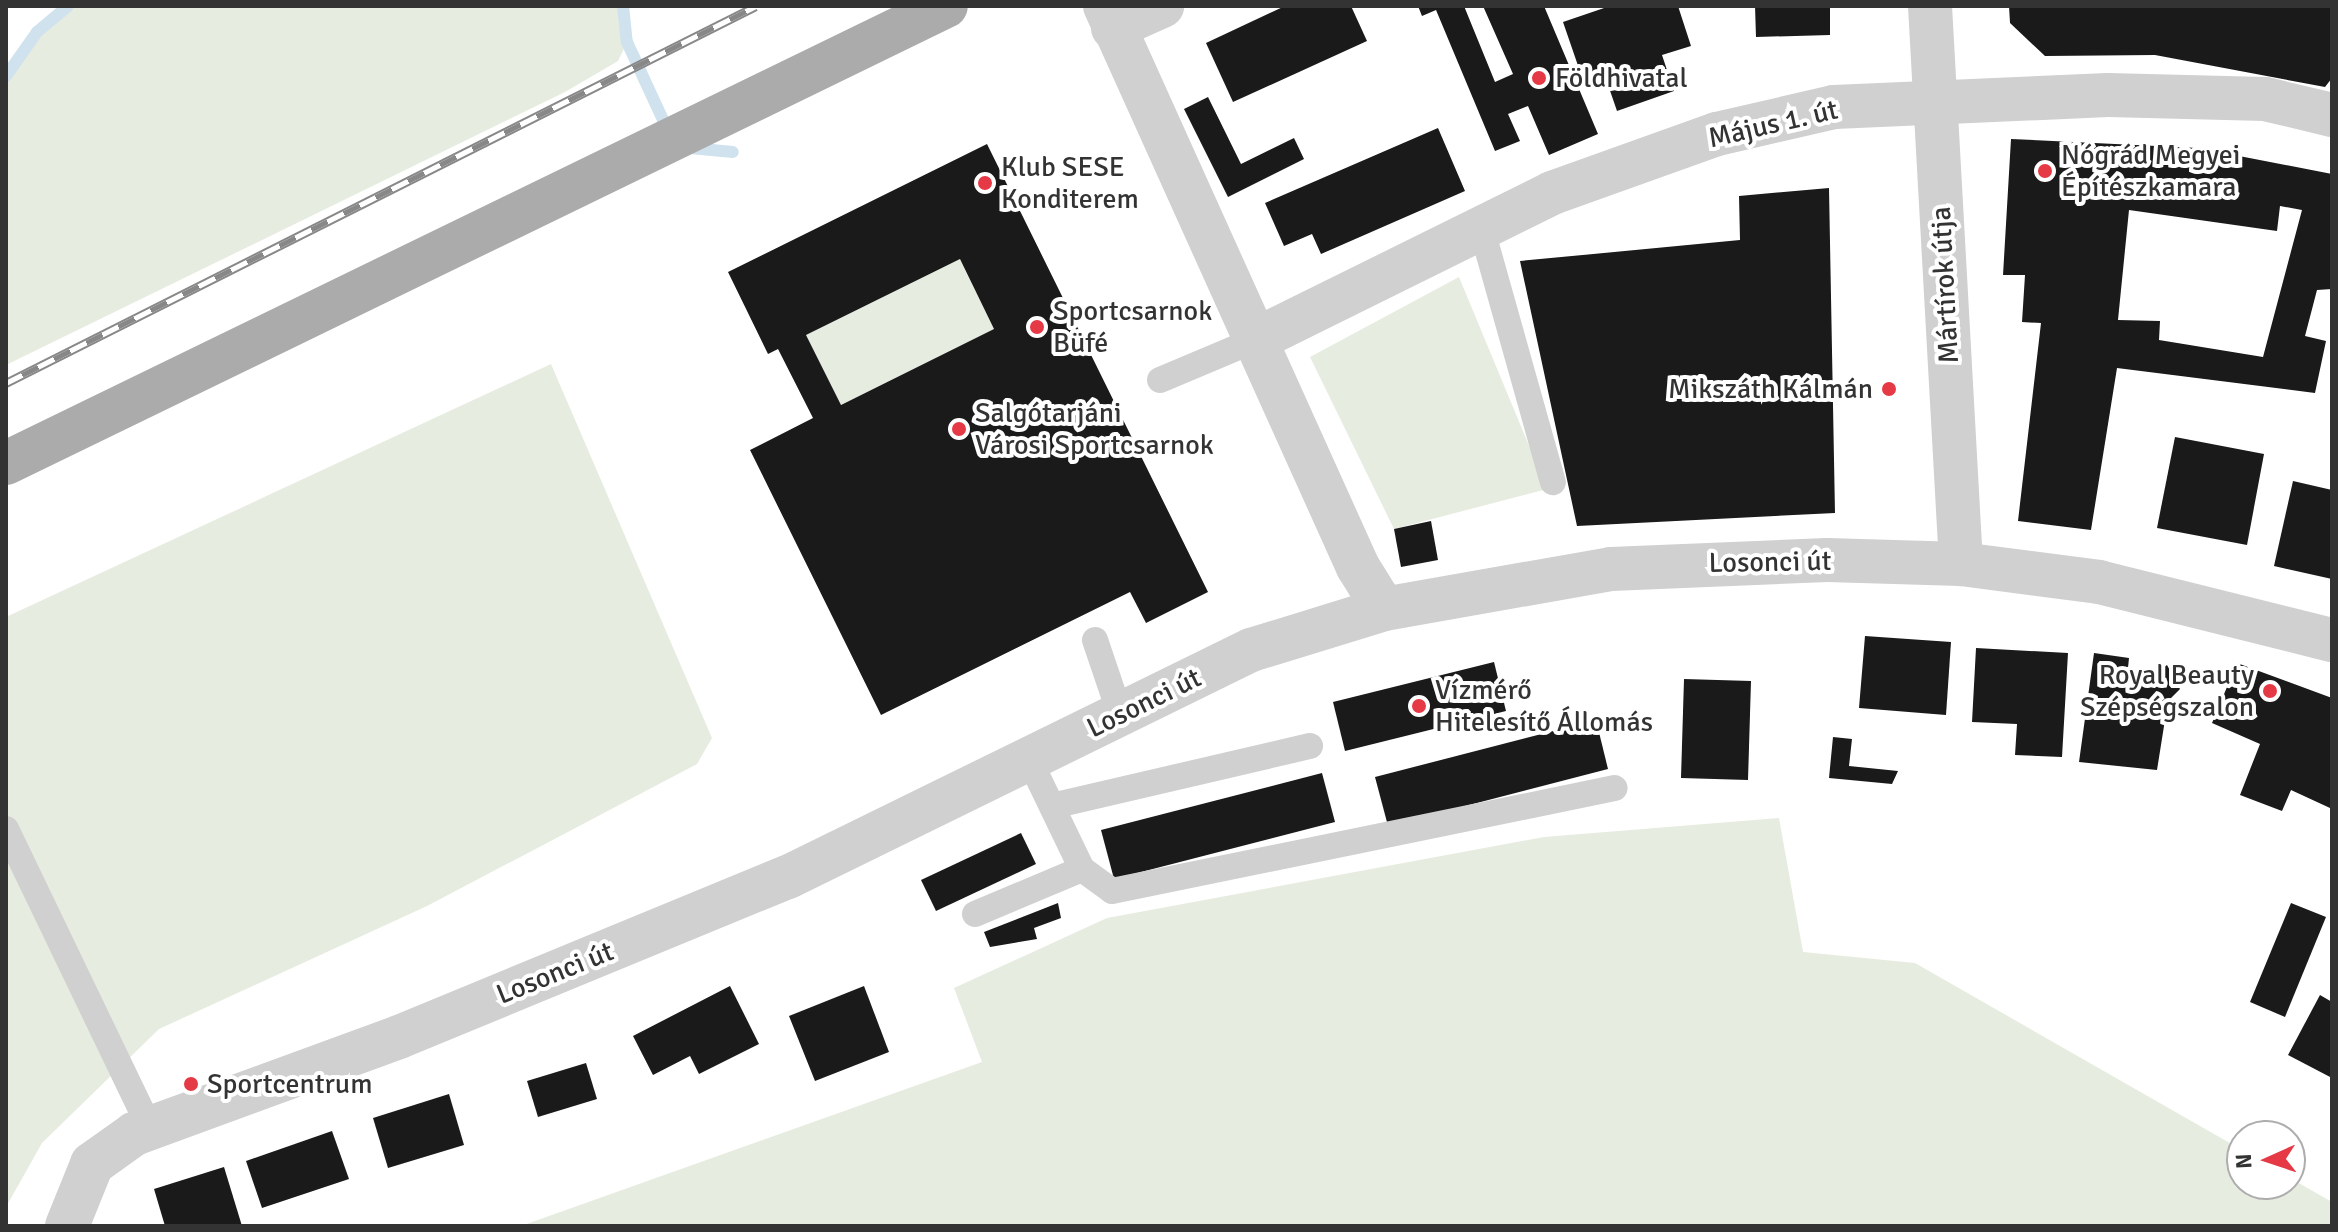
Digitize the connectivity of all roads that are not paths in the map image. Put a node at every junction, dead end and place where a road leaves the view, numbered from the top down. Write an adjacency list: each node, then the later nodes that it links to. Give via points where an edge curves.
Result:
1 (946, 6): 10 (main road)
2 (1162, 6): 4 (street)
3 (1930, 6): 5 (street, Mártírok útja)
4 (1109, 17): 8 (street)
5 (1934, 101): 6 (street, Május 1. út, via 2265,99); 7 (street, Május 1. út, via 1834,107 1717,134 1552,193); 12 (street, Mártírok útja)
6 (2332, 115)
7 (1482, 230): 8 (street, Május 1. út); 11 (lane)
8 (1266, 335): 9 (lane); 13 (street)
9 (1160, 380)
10 (6, 463)
11 (1553, 482)
12 (1961, 564): 13 (street, Losonci út, via 1811,560 1611,569); 15 (street, Losonci út, via 2113,585)
13 (1384, 609): 16 (street, Losonci út, via 1251,650)
14 (1095, 640): 16 (lane)
15 (2332, 640)
16 (1120, 714): 18 (street, Losonci út)
17 (1310, 746): 20 (lane)
18 (1029, 759): 20 (lane); 24 (street, Losonci út, via 788,877 399,1037)
19 (1615, 788): 22 (lane, via 1127,890 1112,891)
20 (1052, 806): 22 (lane)
21 (6, 829): 24 (lane)
22 (1082, 869): 23 (lane)
23 (975, 914)
24 (150, 1128): 25 (street, Losonci út, via 92,1164)
25 (67, 1226)

